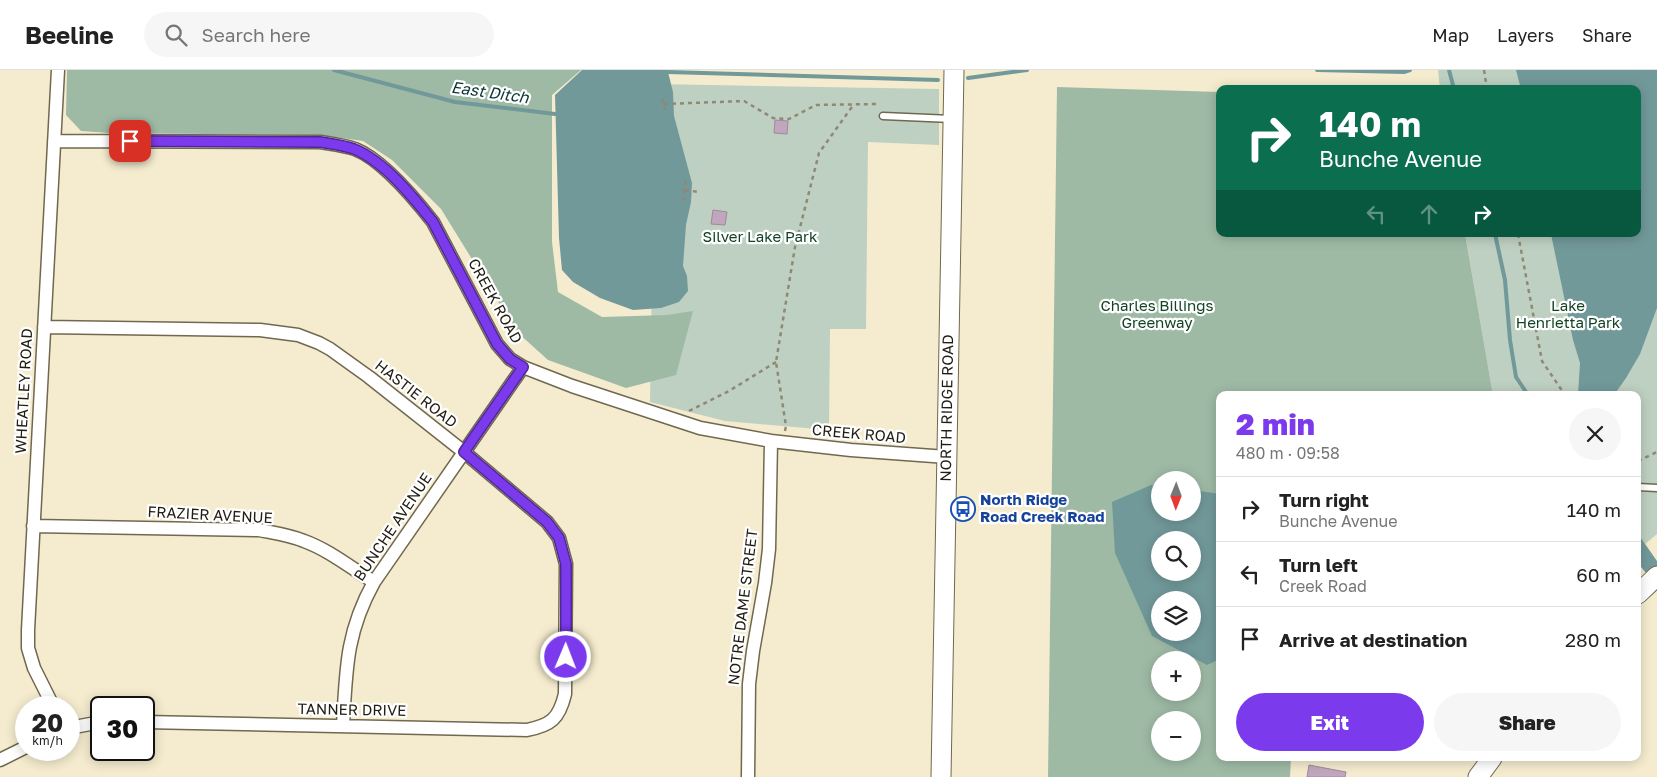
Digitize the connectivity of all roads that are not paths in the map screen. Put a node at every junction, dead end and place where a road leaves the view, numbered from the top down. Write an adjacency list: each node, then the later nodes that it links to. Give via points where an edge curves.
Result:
1 (58, 70): 5 (street, WHEATLEY ROAD)
2 (954, 70): 4 (street, NORTH RIDGE ROAD)
3 (884, 116): 4 (lane)
4 (952, 118): 10 (street, NORTH RIDGE ROAD)
5 (54, 141): 6 (street, WHEATLEY ROAD); 7 (street, CREEK ROAD, via 320,142 356,150 393,177 433,222 497,344 510,359)
6 (44, 327): 9 (street, HASTIE ROAD, via 260,330 298,335 330,349); 13 (street, WHEATLEY ROAD)
7 (523, 367): 8 (street, CREEK ROAD, via 700,428); 9 (street, BUNCHE AVENUE)
8 (771, 441): 10 (street, CREEK ROAD); 24 (street, NOTRE DAME STREET, via 768,558 749,684)
9 (464, 452): 15 (street, BUNCHE AVENUE); 18 (street, HASTIE ROAD, via 547,522 559,538 566,564 565,694)
10 (947, 457): 25 (street, NORTH RIDGE ROAD)
11 (1641, 487): 12 (lane)
12 (1657, 488)
13 (33, 526): 15 (street, FRAZIER AVENUE, via 259,530 305,541); 17 (street, WHEATLEY ROAD, via 28,648)
14 (1657, 576): 16 (street)
15 (374, 582): 20 (street, BUNCHE AVENUE, via 363,600 349,644)
16 (1641, 591)
17 (48, 696)
18 (556, 717): 20 (street, TANNER DRIVE, via 545,726 527,730)
19 (155, 722): 20 (street, TANNER DRIVE)
20 (343, 726)
21 (15, 752): 22 (street)
22 (0, 760)
23 (1490, 761): 26 (street)
24 (748, 777)
25 (942, 777)
26 (1478, 777)

